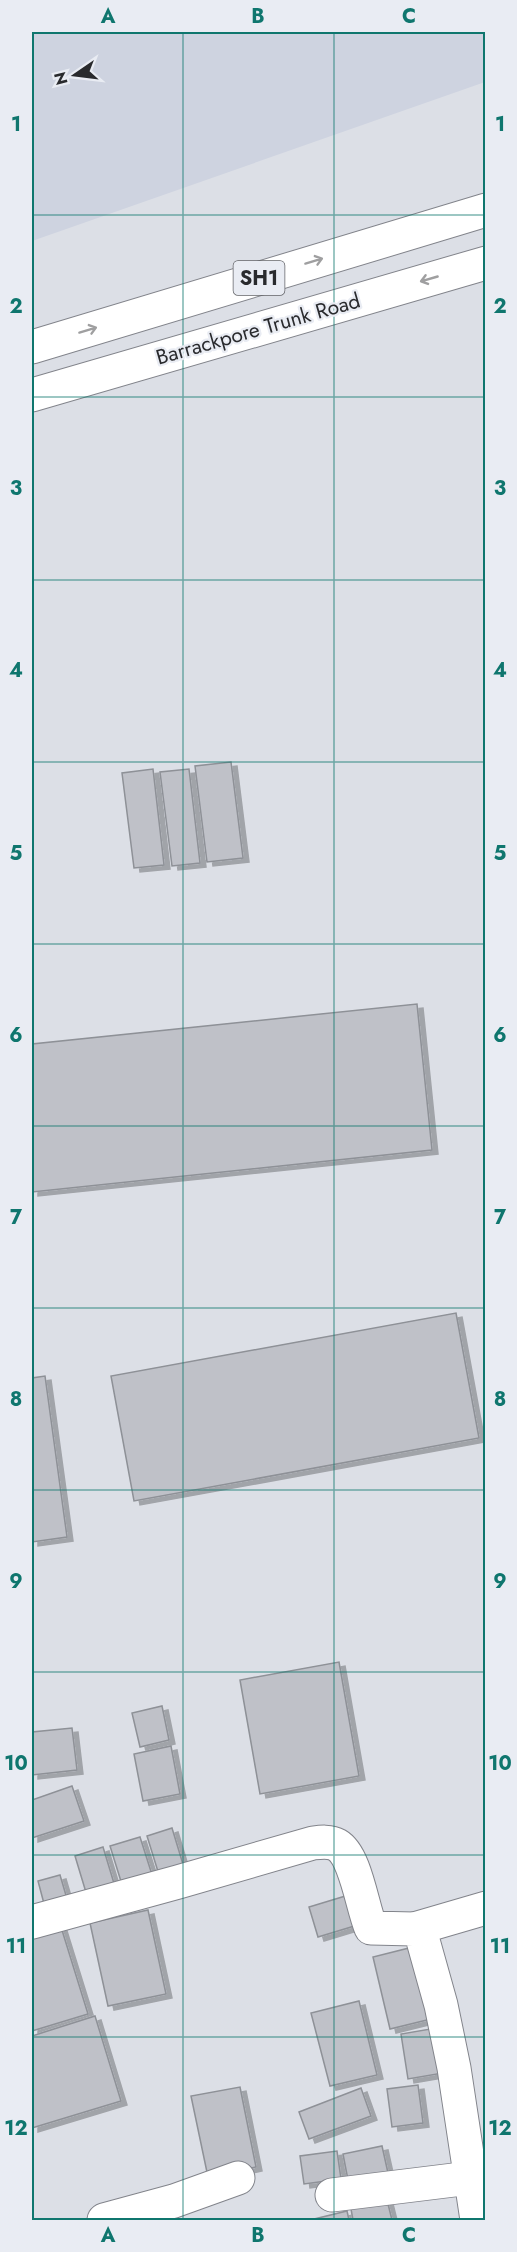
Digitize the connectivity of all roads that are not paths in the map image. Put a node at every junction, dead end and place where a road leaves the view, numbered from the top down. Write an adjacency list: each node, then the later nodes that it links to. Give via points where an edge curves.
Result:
1 (486, 210): 3 (street, SH1, one-way to 1)
2 (486, 262): 4 (street, Barrackpore Trunk Road / SH1, one-way to 4)
3 (32, 346)
4 (32, 395)
5 (486, 1908): 7 (street)
6 (32, 1922): 7 (street, via 313,1842 328,1842 347,1855 371,1928)
7 (414, 1929): 9 (street, via 422,1937 441,2005)
8 (238, 2178): 11 (street)
9 (470, 2178): 10 (street); 12 (street)
10 (332, 2195)
11 (104, 2220)
12 (477, 2220)

